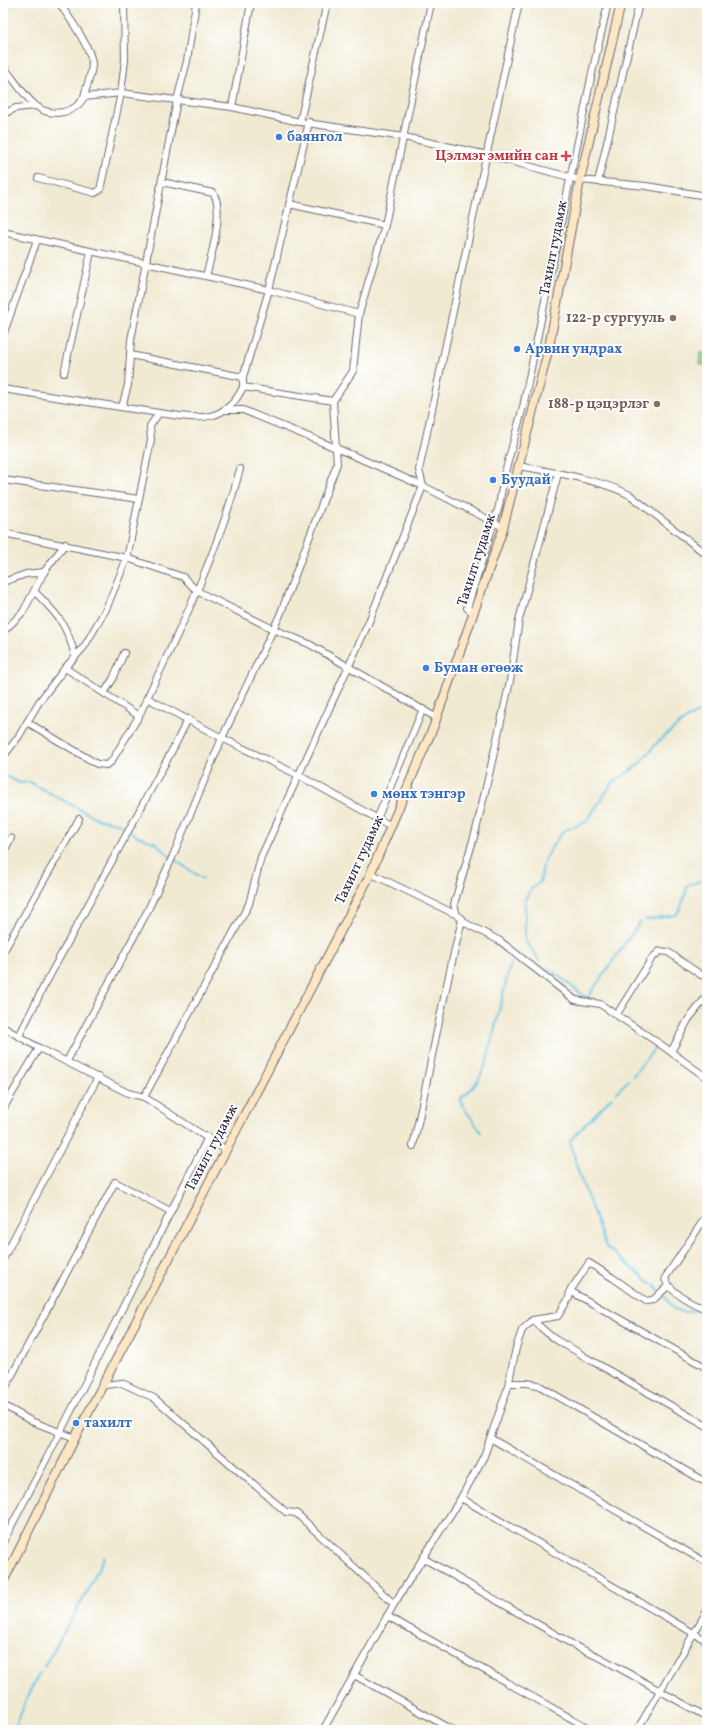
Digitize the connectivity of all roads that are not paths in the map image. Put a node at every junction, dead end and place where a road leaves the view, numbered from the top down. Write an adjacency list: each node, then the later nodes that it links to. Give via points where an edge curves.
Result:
1 (59, 3): 13 (street, via 90,56 92,64)
2 (124, 3): 12 (street, via 125,60)
3 (196, 3): 14 (street, via 187,61)
4 (250, 3): 16 (street)
5 (328, 3): 18 (street)
6 (431, 3): 20 (street)
7 (519, 3): 21 (street)
8 (608, 3): 22 (street)
9 (621, 3): 24 (main road, Тахилт гудамж)
10 (639, 3): 26 (street)
11 (3, 66): 15 (street)
12 (121, 93): 13 (street); 14 (street); 23 (street, via 100,190 95,193)
13 (84, 97): 15 (street, via 80,105 64,113)
14 (177, 100): 16 (street); 25 (street)
15 (35, 106): 17 (street, via 16,108)
16 (232, 107): 18 (street)
17 (3, 114)
18 (300, 122): 19 (street)
19 (309, 122): 20 (street); 28 (street)
20 (404, 137): 21 (street); 29 (street)
21 (488, 155): 22 (street); 56 (street, via 419,470)
22 (571, 177): 24 (street); 36 (street)
23 (38, 178)
24 (580, 180): 26 (street); 37 (main road, Тахилт гудамж)
25 (162, 182): 33 (street); 34 (street, via 213,193 217,198 214,250)
26 (598, 182): 27 (street, via 646,186)
27 (707, 196)
28 (289, 204): 29 (street); 35 (street)
29 (385, 225): 38 (street)
30 (3, 232): 31 (street)
31 (37, 240): 32 (street); 39 (street)
32 (91, 252): 33 (street); 43 (street)
33 (146, 264): 34 (street); 42 (street)
34 (206, 276): 35 (street)
35 (269, 290): 38 (street); 44 (street)
36 (548, 293): 37 (street); 40 (street)
37 (559, 295): 41 (main road, Тахилт гудамж)
38 (359, 314): 47 (street, via 352,371)
39 (3, 336)
40 (537, 342): 41 (street); 58 (street)
41 (549, 347): 52 (main road, Тахилт гудамж)
42 (130, 355): 44 (street); 48 (street, via 128,385)
43 (64, 373)
44 (244, 377): 45 (street)
45 (243, 387): 47 (street); 49 (street, via 238,399)
46 (3, 389): 48 (street)
47 (333, 401): 51 (street)
48 (122, 407): 50 (street)
49 (224, 410): 50 (street, via 197,419); 51 (street, via 243,410)
50 (158, 413): 57 (street, via 150,426 151,440)
51 (336, 448): 56 (street); 69 (street, via 337,464)
52 (519, 466): 54 (street); 59 (main road, Тахилт гудамж)
53 (240, 469): 67 (street, via 214,552)
54 (558, 474): 62 (street, via 630,495); 91 (street, via 519,620 497,744 476,830 454,904)
55 (3, 480): 57 (street)
56 (423, 486): 58 (street); 74 (street)
57 (139, 499): 63 (street)
58 (494, 523): 59 (street); 68 (street, via 470,594 467,608)
59 (503, 527): 68 (main road, Тахилт гудамж)
60 (3, 533): 61 (street)
61 (65, 544): 63 (street); 64 (street)
62 (707, 555)
63 (127, 558): 67 (street, via 183,577); 72 (street, via 106,608 84,647)
64 (44, 572): 65 (street, via 26,574); 66 (street)
65 (3, 582)
66 (34, 591): 70 (street, via 23,612); 72 (street, via 66,627)
67 (197, 591): 69 (street); 76 (street)
68 (473, 613): 79 (main road, Тахилт гудамж)
69 (273, 630): 74 (street, via 308,644); 82 (street)
70 (3, 632)
71 (124, 653): 75 (street)
72 (75, 656): 73 (street)
73 (65, 668): 75 (street); 81 (street)
74 (348, 668): 77 (street); 84 (street)
75 (104, 693): 78 (street)
76 (147, 698): 78 (street); 80 (street)
77 (423, 709): 79 (street); 86 (street)
78 (139, 716): 81 (street, via 111,762 106,765 97,764)
79 (437, 718): 87 (main road, Тахилт гудамж)
80 (188, 719): 82 (street); 98 (street)
81 (27, 722): 83 (street)
82 (222, 738): 84 (street); 101 (street, via 146,914)
83 (3, 757)
84 (298, 775): 86 (street); 104 (street, via 261,857 249,904)
85 (79, 819): 93 (street)
86 (377, 819): 87 (street)
87 (390, 826): 90 (main road, Тахилт гудамж)
88 (11, 838): 89 (street)
89 (3, 853)
90 (370, 873): 91 (street); 108 (main road, Тахилт гудамж)
91 (457, 915): 92 (street)
92 (462, 920): 96 (street, via 500,941 575,1000 600,1004); 107 (street, via 438,1018)
93 (3, 952)
94 (707, 976): 96 (street, via 700,975 668,952 660,951 652,958)
95 (707, 996): 100 (street, via 688,1020)
96 (617, 1014): 100 (street)
97 (3, 1027): 98 (street)
98 (19, 1036): 99 (street)
99 (39, 1048): 101 (street); 105 (street)
100 (671, 1052): 103 (street)
101 (67, 1061): 102 (street)
102 (98, 1077): 104 (street, via 128,1093); 111 (street)
103 (707, 1078)
104 (144, 1097): 106 (street)
105 (3, 1109)
106 (208, 1137): 108 (street); 109 (street)
107 (413, 1146)
108 (226, 1150): 118 (main road, Тахилт гудамж)
109 (170, 1211): 119 (street, via 115,1182); 122 (street)
110 (707, 1215): 112 (street, via 666,1274 665,1282)
111 (3, 1259)
112 (668, 1286): 113 (street, via 653,1300 646,1301 589,1263); 114 (street, via 689,1301)
113 (570, 1291): 115 (street, via 569,1298 558,1316); 116 (street)
114 (707, 1309)
115 (533, 1320): 117 (street, via 522,1330); 121 (street, via 563,1344 576,1349 585,1357)
116 (707, 1368)
117 (509, 1383): 124 (street); 125 (street, via 538,1385)
118 (104, 1385): 123 (main road, Тахилт гудамж); 131 (street, via 122,1383 154,1398 286,1512 296,1514)
119 (3, 1392)
120 (3, 1405): 122 (street, via 31,1420)
121 (707, 1426)
122 (61, 1431): 123 (street); 127 (street)
123 (75, 1438): 130 (main road, Тахилт гудамж)
124 (490, 1438): 126 (street, via 484,1456); 129 (street)
125 (707, 1483)
126 (461, 1498): 128 (street); 134 (street)
127 (3, 1542)
128 (423, 1558): 131 (street); 137 (street, via 579,1648)
129 (707, 1563)
130 (3, 1582)
131 (394, 1604): 133 (street)
132 (707, 1612): 134 (street)
133 (387, 1616): 136 (street); 141 (street)
134 (694, 1634): 135 (street); 137 (street)
135 (707, 1641)
136 (354, 1675): 139 (street); 140 (street)
137 (661, 1691): 138 (street); 142 (street)
138 (707, 1718)
139 (323, 1730)
140 (453, 1730)
141 (592, 1730)
142 (636, 1730)

